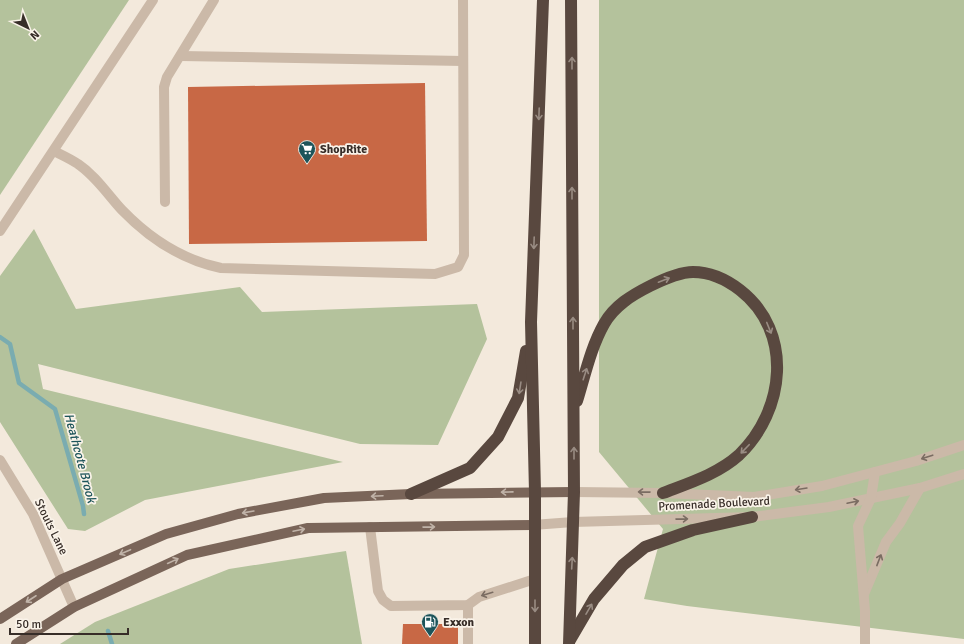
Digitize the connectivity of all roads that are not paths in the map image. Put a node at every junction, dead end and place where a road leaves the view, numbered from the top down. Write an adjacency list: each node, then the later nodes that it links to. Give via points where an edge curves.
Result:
1 (153, 0): 8 (street)
2 (214, 0): 6 (street)
3 (463, 0): 7 (street)
4 (543, 0): 11 (highway, one-way to 11)
5 (571, 0): 12 (highway, one-way to 5)
6 (181, 56): 7 (street); 9 (street, via 164,87)
7 (463, 61): 8 (street, via 464,256 458,267 435,274 221,268 199,263 172,251 148,234 79,164)
8 (54, 150): 10 (street)
9 (165, 202)
10 (0, 231)
11 (531, 322): 18 (highway); 21 (highway, one-way to 21, via 518,398 498,436 470,468)
12 (573, 412): 19 (highway, one-way to 12); 20 (highway, one-way to 20, via 595,342 605,323 619,306 637,293 674,276 693,272 715,276 750,298 763,314 772,334 776,355 775,390 771,409 754,437 738,456 706,476)
13 (964, 445): 15 (street, Promenade Boulevard, one-way to 15)
14 (0, 460): 27 (street, Stouts Lane, via 33,514)
15 (875, 472): 20 (street, Promenade Boulevard, one-way to 20, via 822,486 754,497); 22 (street)
16 (964, 474): 17 (street, Promenade Boulevard)
17 (920, 488): 22 (street, Promenade Boulevard); 29 (street, one-way to 17, via 886,542)
18 (535, 492): 19 (main road); 21 (main road, one-way to 21); 25 (highway)
19 (574, 492): 20 (street, Promenade Boulevard, one-way to 19); 24 (highway)
20 (663, 493)
21 (411, 494): 27 (main road, one-way to 27, via 324,498 238,514 166,534)
22 (871, 498): 23 (street, Promenade Boulevard, one-way to 22); 29 (street, via 858,526)
23 (752, 518): 24 (street, Promenade Boulevard, one-way to 23); 33 (highway, one-way to 23, via 594,599 623,565 645,547 693,530)
24 (573, 522): 25 (street, Promenade Boulevard); 33 (highway, one-way to 24)
25 (533, 525): 26 (main road, one-way to 25); 28 (highway)
26 (370, 527): 30 (street, via 378,591 383,600 391,606); 31 (main road, one-way to 26, via 187,555 308,528)
27 (62, 579): 31 (street, Stouts Lane); 32 (main road, one-way to 32)
28 (535, 579): 30 (street, one-way to 30, via 479,597); 36 (highway, one-way to 36)
29 (864, 596): 37 (street)
30 (468, 605): 35 (street)
31 (74, 607): 34 (main road)
32 (0, 619)
33 (569, 643)
34 (16, 644)
35 (468, 644)
36 (535, 644)
37 (865, 644)

